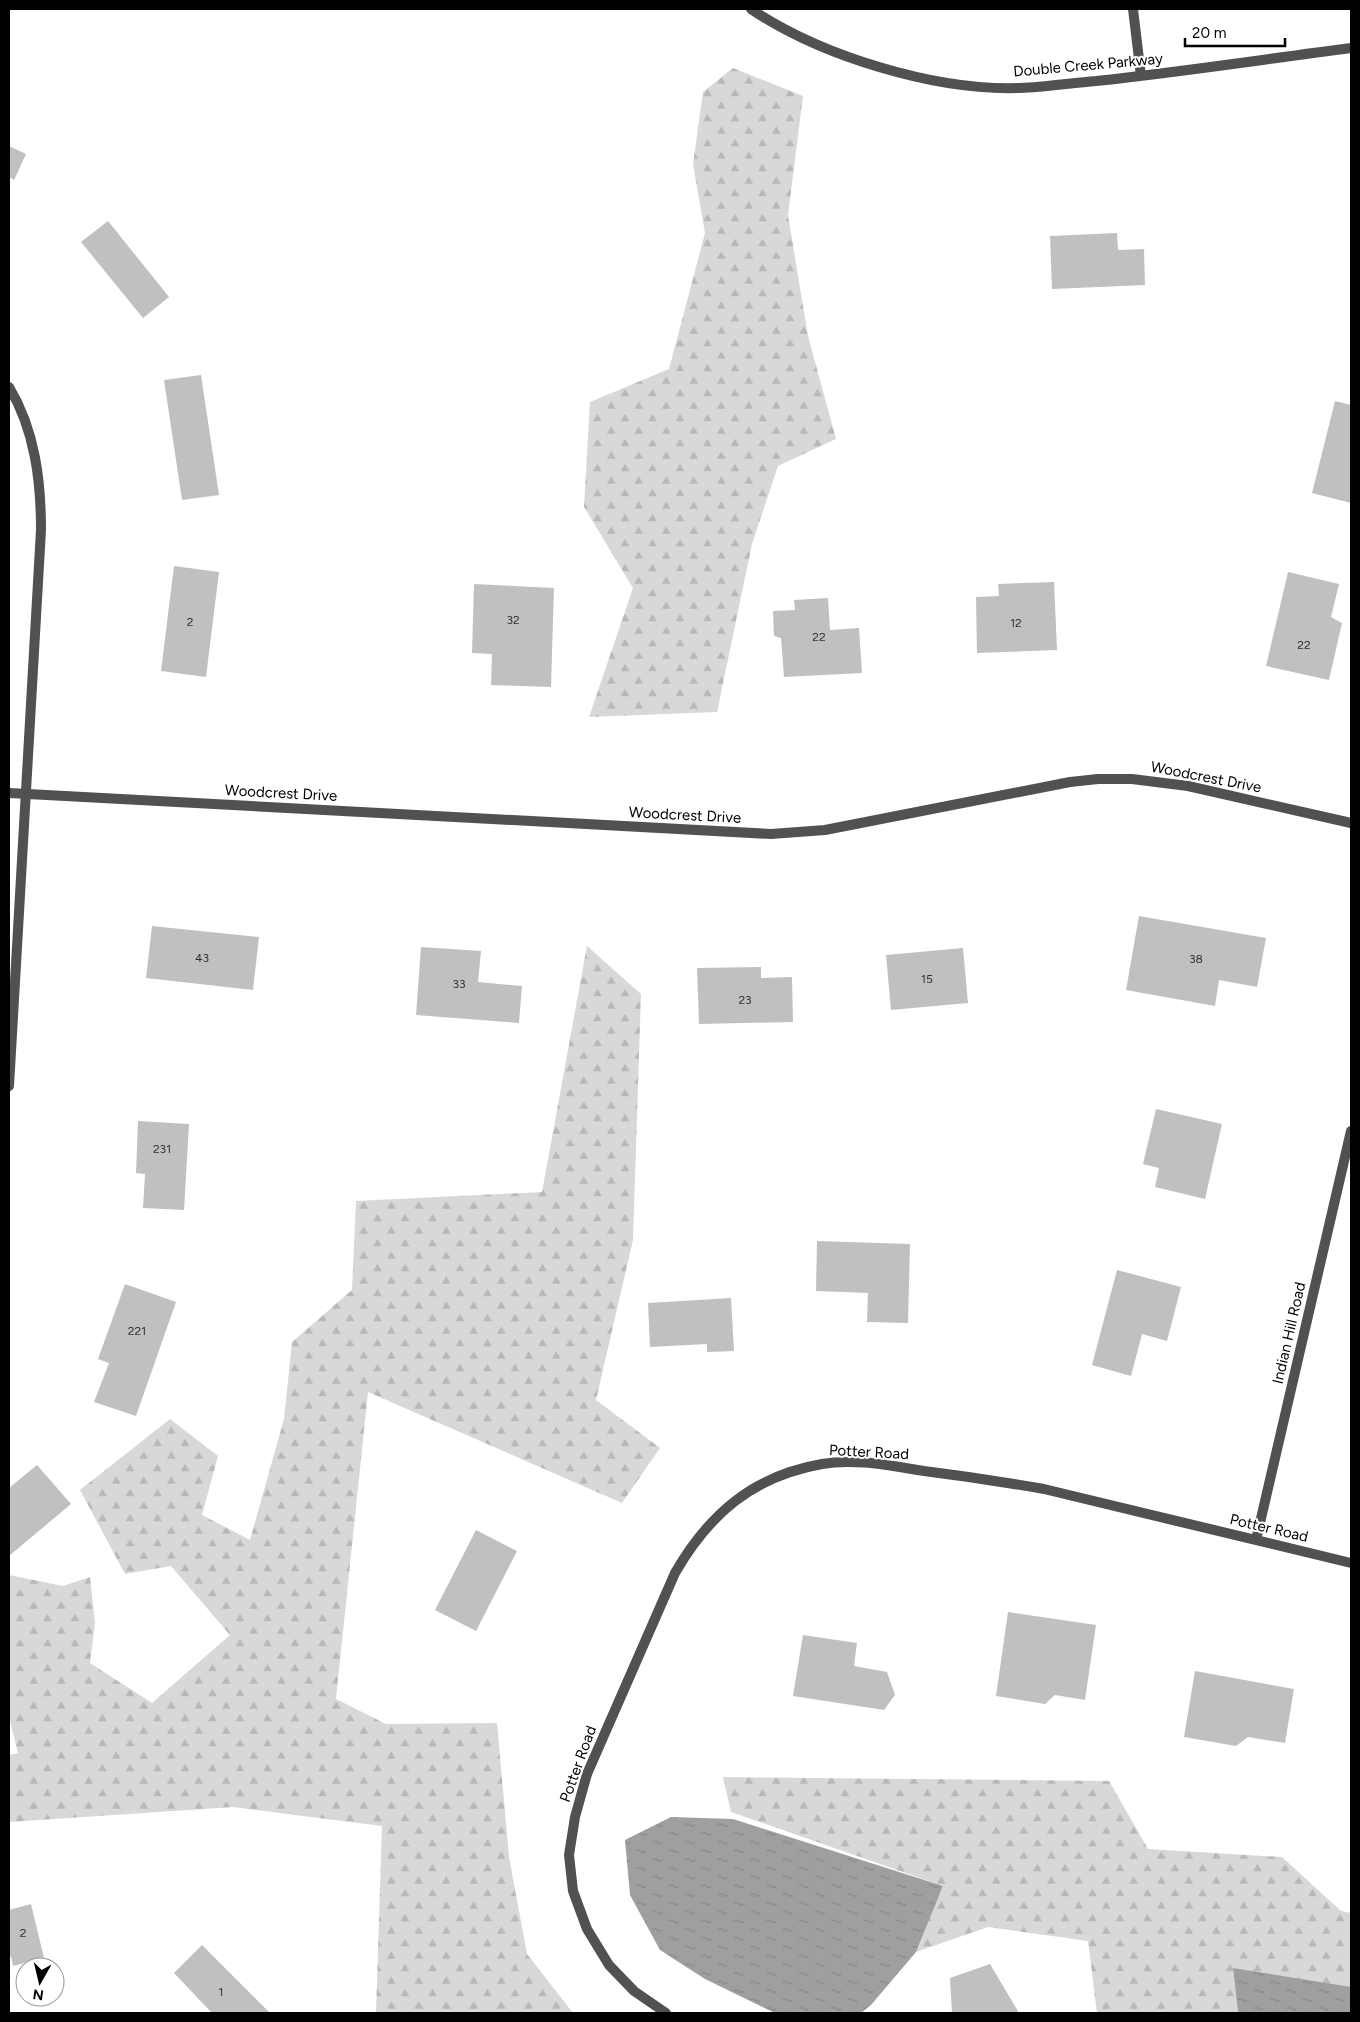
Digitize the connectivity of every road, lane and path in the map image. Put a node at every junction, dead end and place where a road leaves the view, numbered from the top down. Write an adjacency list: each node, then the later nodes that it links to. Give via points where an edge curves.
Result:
1 (751, 9): 4 (street, Double Creek Parkway, via 808,40 880,67 931,80 1019,88)
2 (1133, 9): 4 (street)
3 (1351, 48): 4 (street, Double Creek Parkway)
4 (1141, 76)
5 (9, 387): 7 (street, via 29,433 41,495)
6 (9, 793): 7 (street, Woodcrest Drive)
7 (25, 794): 8 (street, Woodcrest Drive, via 771,834 825,830 1070,782 1132,779 1188,786); 9 (street)
8 (1351, 823)
9 (9, 1086)
10 (1351, 1132): 11 (street, Indian Hill Road)
11 (1256, 1540): 12 (street, Potter Road); 13 (street, Potter Road, via 995,1480 881,1465 823,1464 778,1476 748,1491 712,1520 675,1572 587,1774 568,1855 573,1891 587,1929 609,1965 634,1991)
12 (1351, 1563)
13 (666, 2013)

